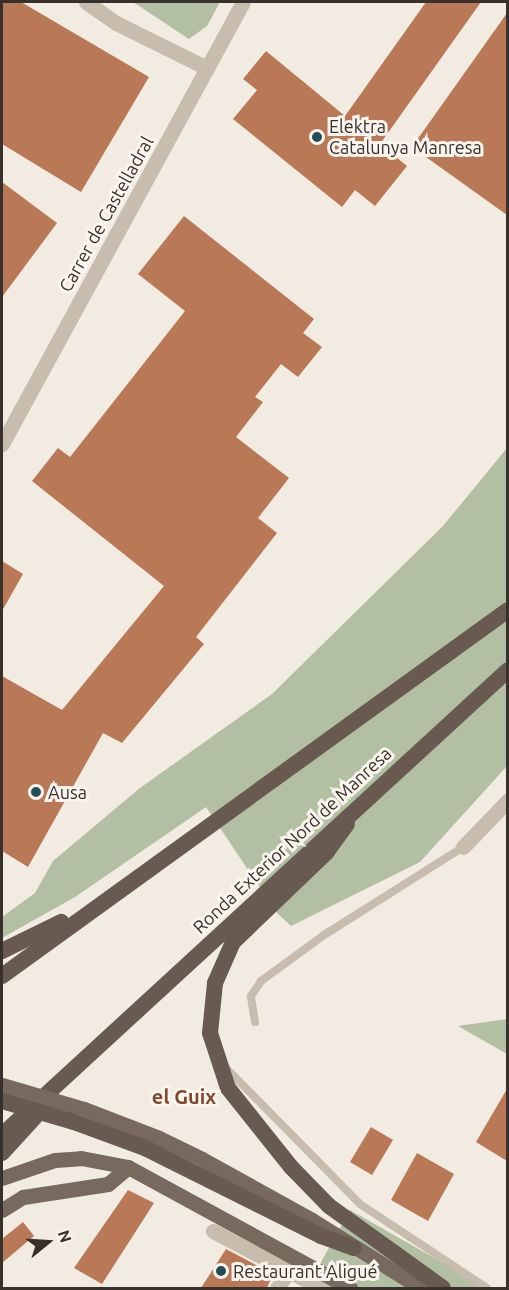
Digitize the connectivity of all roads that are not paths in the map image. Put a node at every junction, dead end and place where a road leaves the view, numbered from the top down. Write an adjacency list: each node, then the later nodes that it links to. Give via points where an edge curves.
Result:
1 (86, 2): 3 (street, via 116,23)
2 (243, 2): 3 (street, Carrer de Castelladral)
3 (207, 68): 4 (street, Carrer de Castelladral)
4 (2, 444)
5 (507, 610): 10 (highway)
6 (507, 670): 7 (highway, Ronda Exterior Nord de Manresa)
7 (365, 798): 14 (highway, Ronda Exterior Nord de Manresa); 15 (highway, via 327,852 248,924 222,962 211,1008)
8 (507, 800): 9 (street)
9 (463, 847): 13 (lane, via 324,935 261,981 251,996)
10 (89, 909): 11 (highway); 12 (highway)
11 (2, 951)
12 (2, 976)
13 (255, 1022)
14 (105, 1042): 19 (highway); 20 (highway)
15 (216, 1061): 31 (highway, via 228,1088 253,1123 329,1206); 32 (lane, via 360,1204)
16 (2, 1085): 18 (main road, bridge)
17 (2, 1101): 18 (highway, bridge)
18 (79, 1116): 25 (highway, via 321,1236)
19 (2, 1134)
20 (2, 1153)
21 (128, 1167): 22 (main road, via 81,1158 55,1160); 23 (main road, via 108,1184 89,1193 22,1197); 29 (main road)
22 (2, 1178)
23 (2, 1210)
24 (213, 1231): 26 (street)
25 (354, 1248): 30 (main road)
26 (289, 1271): 27 (street); 28 (street)
27 (277, 1288)
28 (321, 1288)
29 (350, 1288)
30 (421, 1288)
31 (443, 1288)
32 (487, 1288)

